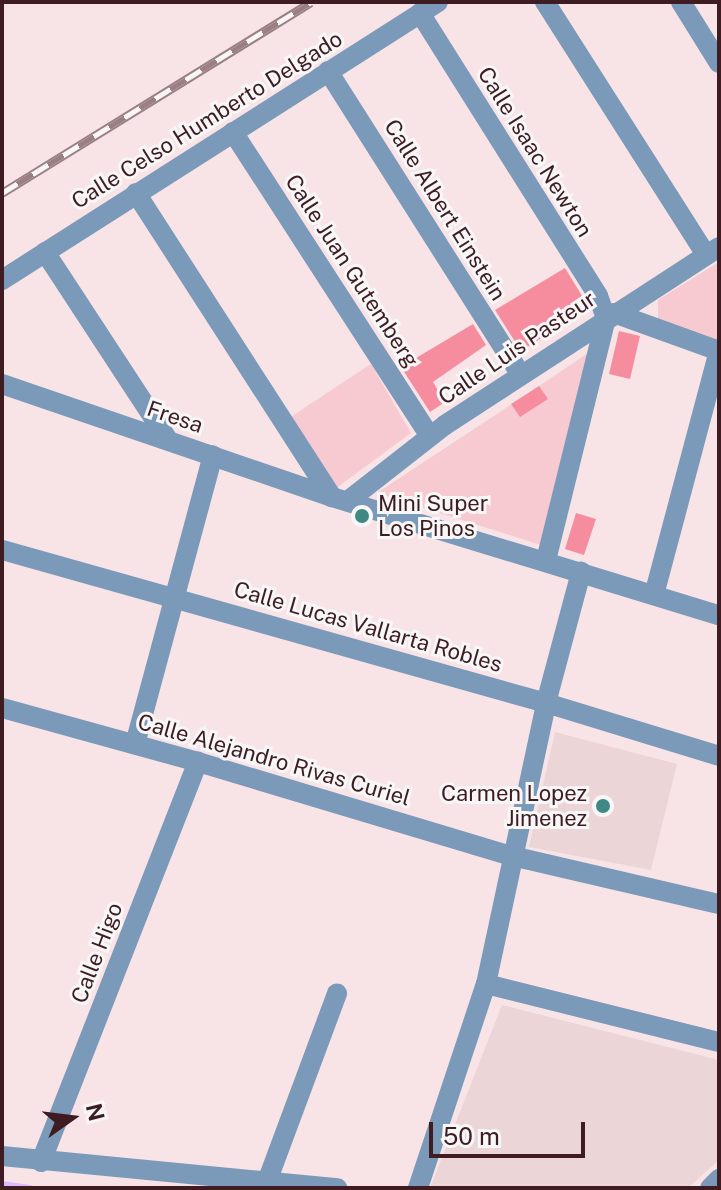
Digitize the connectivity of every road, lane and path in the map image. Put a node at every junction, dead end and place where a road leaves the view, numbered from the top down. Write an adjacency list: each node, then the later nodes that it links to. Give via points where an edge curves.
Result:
1 (438, 2): 4 (street, Calle Celso Humberto Delgado)
2 (545, 2): 9 (street)
3 (681, 2): 5 (street)
4 (420, 13): 6 (street, Calle Celso Humberto Delgado); 12 (street, Calle Isaac Newton)
5 (719, 63)
6 (328, 71): 7 (street, Calle Celso Humberto Delgado); 14 (street, Calle Albert Einstein)
7 (233, 132): 8 (street, Calle Celso Humberto Delgado); 16 (street, Calle Juan Gutemberg)
8 (136, 193): 10 (street, Calle Celso Humberto Delgado); 19 (street)
9 (712, 251): 12 (street, Calle Luis Pasteur)
10 (45, 252): 11 (street, Calle Celso Humberto Delgado); 17 (street)
11 (2, 280)
12 (610, 316): 13 (street); 14 (street, Calle Luis Pasteur); 21 (street)
13 (719, 351): 23 (street)
14 (521, 375): 16 (street, Calle Luis Pasteur)
15 (2, 384): 17 (street, Fresa)
16 (430, 436): 19 (street, Calle Luis Pasteur)
17 (168, 440): 18 (street, Fresa)
18 (213, 455): 19 (street, Fresa); 24 (street)
19 (340, 499): 21 (street, Fresa)
20 (2, 550): 24 (street, Calle Lucas Vallarta Robles)
21 (546, 561): 22 (street, Fresa)
22 (581, 572): 23 (street, Fresa); 26 (street)
23 (654, 595): 25 (street, Fresa)
24 (174, 596): 26 (street, Calle Lucas Vallarta Robles); 28 (street)
25 (719, 615)
26 (546, 703): 29 (street, Calle Lucas Vallarta Robles); 31 (street)
27 (2, 708): 28 (street, Calle Alejandro Rivas Curiel)
28 (135, 744): 30 (street, Calle Alejandro Rivas Curiel)
29 (719, 756)
30 (198, 762): 31 (street, Calle Alejandro Rivas Curiel); 37 (street, Calle Higo)
31 (512, 856): 32 (street, Calle Alejandro Rivas Curiel); 33 (street)
32 (719, 904)
33 (486, 984): 35 (street); 41 (street)
34 (337, 993): 38 (street)
35 (719, 1042)
36 (2, 1156): 37 (street)
37 (41, 1162): 38 (street)
38 (268, 1179): 40 (street)
39 (719, 1179): 42 (street)
40 (337, 1188)
41 (418, 1188)
42 (710, 1188)

